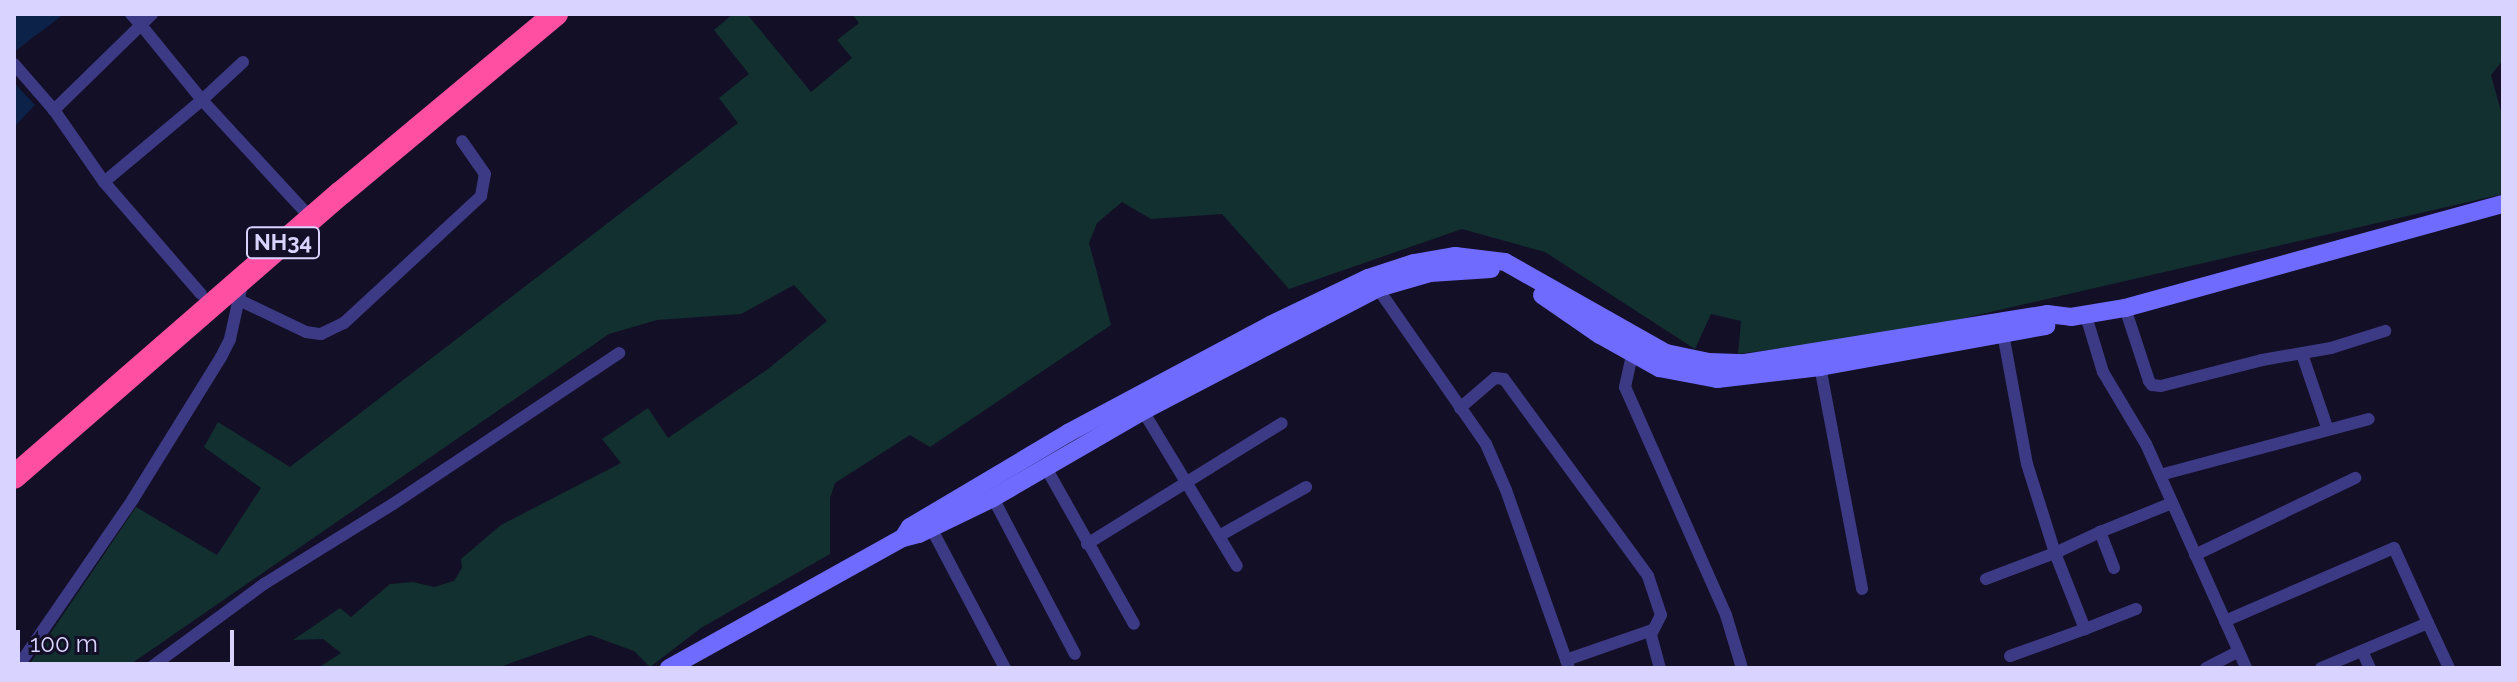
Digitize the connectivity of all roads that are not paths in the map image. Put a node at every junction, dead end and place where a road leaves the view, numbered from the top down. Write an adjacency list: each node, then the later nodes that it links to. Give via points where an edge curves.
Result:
1 (131, 14): 5 (street)
2 (152, 14): 5 (street)
3 (533, 14): 13 (highway, NH34)
4 (556, 14): 13 (highway, NH34)
5 (141, 25): 8 (street); 9 (street)
6 (243, 62): 8 (street)
7 (14, 64): 9 (street)
8 (202, 100): 11 (street); 13 (street)
9 (54, 110): 11 (street)
10 (462, 141): 17 (street, via 485,174 481,196 344,323 321,334 306,332)
11 (104, 182): 16 (street)
12 (2503, 204): 18 (street)
13 (307, 213): 14 (highway, NH34); 16 (highway, NH34)
14 (244, 276): 17 (street); 34 (highway, NH34)
15 (1373, 283): 22 (street, via 1414,263 1445,257 1492,258 1536,278); 26 (street); 27 (street); 40 (street, via 1270,325 1068,433)
16 (201, 294): 31 (highway, NH34)
17 (239, 300): 62 (street, via 221,357 133,499)
18 (2125, 308): 19 (street); 24 (street, via 2152,385)
19 (2079, 316): 20 (street, via 2047,314); 33 (street, via 2103,372)
20 (2002, 328): 25 (street); 44 (street, via 2027,464)
21 (2385, 331): 24 (street)
22 (1634, 347): 25 (street, via 1709,362); 67 (street, via 1625,387 1726,615)
23 (619, 353): 63 (street, via 264,584)
24 (2302, 354): 30 (street)
25 (1819, 360): 49 (street)
26 (1460, 408): 55 (street, via 1495,378 1504,379 1648,576 1661,615); 60 (street, via 1486,444 1506,490)
27 (1143, 411): 32 (street); 36 (street)
28 (2369, 419): 30 (street)
29 (1282, 423): 36 (street)
30 (2328, 430): 33 (street)
31 (14, 459)
32 (1045, 466): 38 (street); 43 (street)
33 (2160, 475): 39 (street)
34 (14, 477)
35 (2355, 478): 45 (street)
36 (1185, 482): 42 (street); 43 (street)
37 (1306, 487): 42 (street)
38 (993, 498): 40 (street); 58 (street)
39 (2172, 503): 41 (street); 45 (street)
40 (928, 523): 64 (street, via 910,527 903,538); 65 (street)
41 (2100, 532): 44 (street); 47 (street)
42 (1219, 536): 46 (street)
43 (1087, 544): 53 (street)
44 (2055, 553): 48 (street); 54 (street)
45 (2195, 555): 51 (street)
46 (1237, 566)
47 (2114, 568)
48 (1986, 579)
49 (1862, 589)
50 (2136, 609): 54 (street)
51 (2225, 621): 52 (street, via 2394,548); 57 (street)
52 (2428, 623): 56 (street); 61 (street)
53 (1134, 624)
54 (2085, 629): 59 (street)
55 (1652, 630): 60 (street); 66 (street)
56 (2362, 651): 70 (street); 71 (street)
57 (2238, 652): 68 (street); 69 (street)
58 (1075, 654)
59 (2010, 656)
60 (1567, 664)
61 (2446, 667)
62 (17, 668)
63 (150, 668)
64 (669, 668)
65 (1005, 668)
66 (1660, 668)
67 (1742, 668)
68 (2206, 668)
69 (2246, 668)
70 (2321, 668)
71 (2370, 668)

